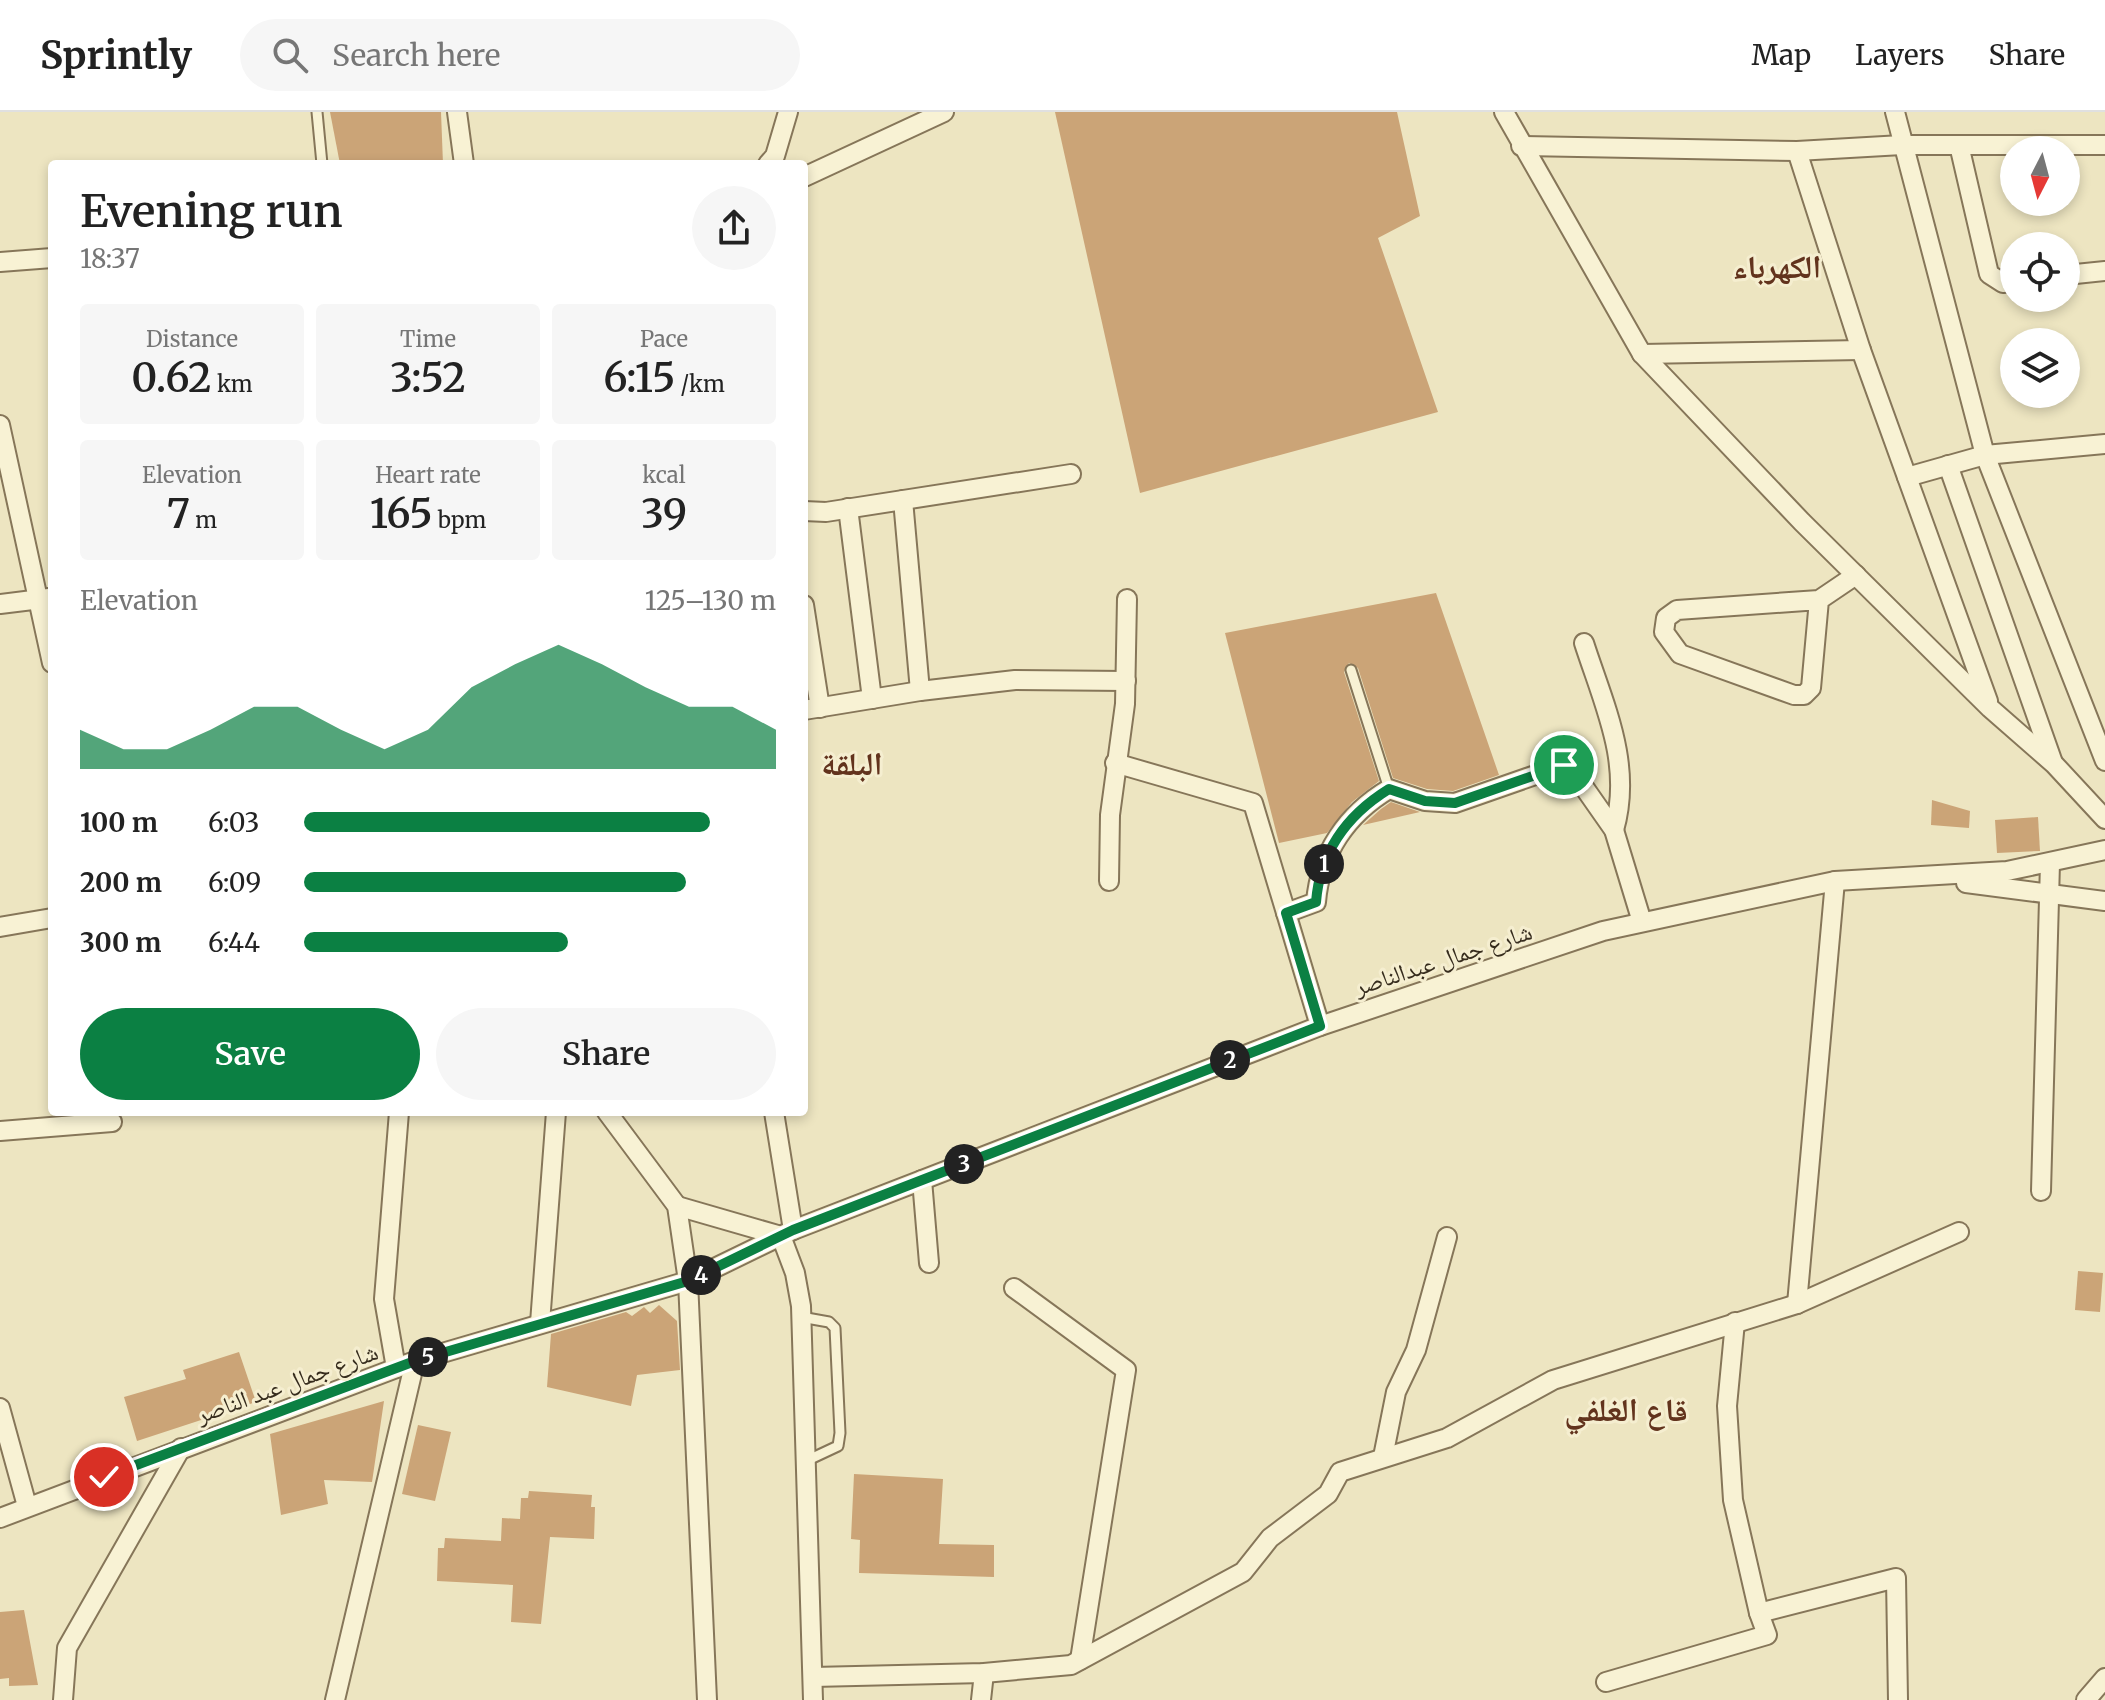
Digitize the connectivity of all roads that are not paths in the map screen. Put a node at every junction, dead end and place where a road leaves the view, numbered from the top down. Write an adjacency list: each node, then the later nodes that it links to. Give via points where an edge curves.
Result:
1 (317, 112): 12 (lane)
2 (457, 112): 13 (street)
3 (788, 112): 14 (street)
4 (944, 112): 15 (street)
5 (1504, 112): 10 (street)
6 (1895, 112): 7 (street)
7 (1902, 145): 8 (street); 11 (street); 25 (street)
8 (1959, 145): 9 (street); 20 (street, via 1989,274)
9 (2105, 145)
10 (1521, 146): 11 (street); 22 (street)
11 (1797, 151): 21 (street)
12 (322, 160)
13 (463, 160)
14 (772, 160)
15 (808, 175)
16 (48, 258): 17 (street)
17 (0, 262)
18 (2105, 271): 19 (street)
19 (2080, 274)
20 (2000, 281)
21 (1861, 350): 22 (street); 28 (street)
22 (1642, 354): 32 (street)
23 (0, 425): 33 (street)
24 (2105, 444): 25 (street)
25 (1985, 455): 26 (street); 46 (street)
26 (1948, 465): 28 (street); 48 (street)
27 (1071, 474): 29 (street)
28 (1907, 477): 44 (street)
29 (903, 500): 30 (street); 42 (street)
30 (848, 508): 31 (street); 43 (street)
31 (808, 511)
32 (1856, 575): 35 (street); 44 (street)
33 (46, 598): 36 (street); 37 (street)
34 (1127, 599): 41 (street)
35 (1819, 600): 35 (street, via 1677,610 1666,618 1664,632 1680,654 1804,695 1811,688)
36 (0, 604)
37 (48, 620)
38 (1584, 643): 51 (street, via 1620,753 1622,787)
39 (808, 657): 45 (street)
40 (1351, 670): 49 (lane)
41 (1126, 681): 42 (street, via 1015,680); 47 (street)
42 (920, 691): 43 (street)
43 (872, 699): 45 (street)
44 (1990, 708): 48 (street)
45 (812, 709)
46 (2105, 761)
47 (1115, 763): 55 (street); 59 (street, via 1253,803)
48 (2054, 764): 50 (street)
49 (1389, 789): 51 (street, via 1425,801 1455,803 1564,765); 59 (street, via 1342,827 1318,878 1316,902)
50 (2105, 819)
51 (1614, 830): 61 (street)
52 (2105, 850): 53 (street, شارع جمال عبدالناصر)
53 (2050, 863): 54 (street, شارع جمال عبدالناصر); 57 (street)
54 (1919, 876): 56 (street, شارع جمال عبدالناصر); 57 (street, شارع جمال عبدالناصر)
55 (1109, 881)
56 (1835, 881): 61 (street, شارع جمال عبدالناصر); 79 (street)
57 (2051, 894): 58 (street, شارع جمال عبدالناصر); 71 (street)
58 (2105, 901)
59 (1286, 913): 63 (street)
60 (48, 919): 62 (street)
61 (1642, 922): 63 (street, شارع جمال عبدالناصر)
62 (0, 927)
63 (1320, 1026): 70 (street, شارع جمال عبدالناصر)
64 (399, 1116): 84 (street, via 384,1299)
65 (556, 1116): 82 (street)
66 (610, 1116): 72 (street)
67 (774, 1116): 74 (street)
68 (112, 1122): 69 (street)
69 (0, 1131)
70 (922, 1180): 74 (street, شارع جمال عبدالناصر); 76 (street)
71 (2041, 1191)
72 (677, 1206): 74 (street); 77 (street)
73 (1959, 1232): 79 (street)
74 (787, 1233): 77 (street, شارع جمال عبدالناصر); 80 (street)
75 (1447, 1237): 87 (street, via 1416,1350 1396,1392)
76 (929, 1263)
77 (688, 1281): 82 (street, شارع جمال عبد الناصر); 99 (street)
78 (1014, 1288): 92 (street, via 1126,1370)
79 (1797, 1304): 81 (street)
80 (801, 1317): 88 (street); 88 (lane, via 835,1328 840,1433 838,1446)
81 (1735, 1322): 87 (street, via 1553,1380 1447,1438); 91 (street, via 1727,1406 1733,1500)
82 (540, 1323): 83 (street, شارع جمال عبد الناصر)
83 (415, 1361): 84 (street, شارع جمال عبد الناصر); 98 (street)
84 (396, 1368): 86 (street, شارع جمال عبد الناصر)
85 (0, 1408): 89 (street)
86 (181, 1448): 89 (street, شارع جمال عبد الناصر); 97 (street, via 67,1648)
87 (1383, 1457): 92 (street, via 1340,1472 1328,1494 1270,1538 1243,1572)
88 (806, 1461): 94 (street)
89 (27, 1506): 90 (street, شارع جمال عبد الناصر)
90 (0, 1518)
91 (1759, 1613): 96 (street, via 1767,1635); 102 (street, via 1896,1578)
92 (1080, 1660): 93 (street)
93 (984, 1673): 94 (street); 101 (street)
94 (813, 1677): 100 (street)
95 (2105, 1678): 103 (street)
96 (1606, 1682)
97 (63, 1700)
98 (335, 1700)
99 (707, 1700)
100 (813, 1700)
101 (981, 1700)
102 (1898, 1700)
103 (2086, 1700)

